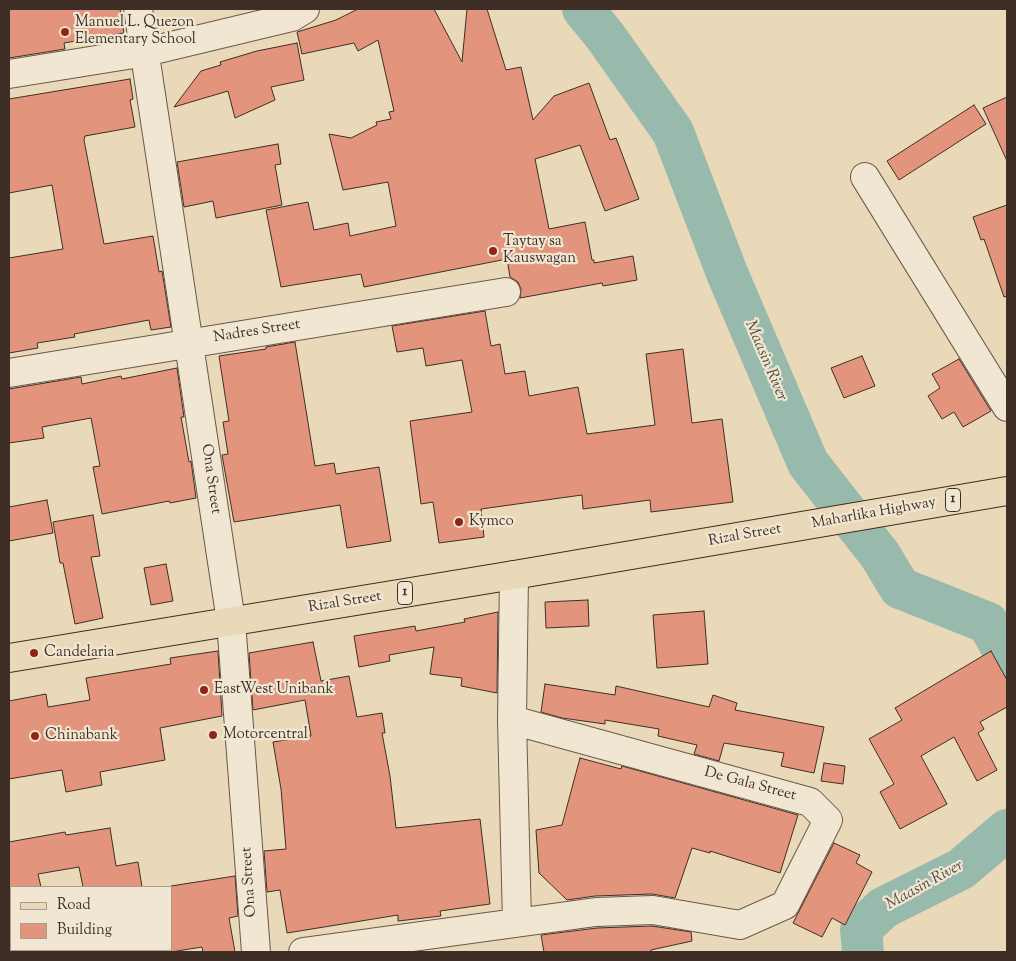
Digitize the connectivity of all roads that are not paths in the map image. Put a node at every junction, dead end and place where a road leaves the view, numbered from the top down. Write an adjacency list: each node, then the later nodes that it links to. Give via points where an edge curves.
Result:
1 (138, 9): 3 (street, Ona Street)
2 (305, 9): 3 (street, via 292,17)
3 (146, 52): 4 (street); 7 (street, Ona Street)
4 (9, 74)
5 (865, 177): 9 (street)
6 (506, 292): 7 (street, Nadres Street)
7 (190, 343): 8 (street, Nadres Street); 13 (street, Ona Street)
8 (9, 373)
9 (1007, 407)
10 (1007, 490): 11 (main road, Maharlika Highway / 1)
11 (800, 527): 12 (main road, Rizal Street / 1)
12 (514, 576): 13 (main road, Rizal Street / 1); 15 (street)
13 (231, 621): 14 (main road, Rizal Street / 1); 17 (street, Ona Street)
14 (9, 658)
15 (512, 720): 16 (street); 16 (street, De Gala Street, via 810,802 828,820 785,905 740,925 653,910 596,912)
16 (517, 922): 18 (street, De Gala Street)
17 (256, 952)
18 (303, 952)

